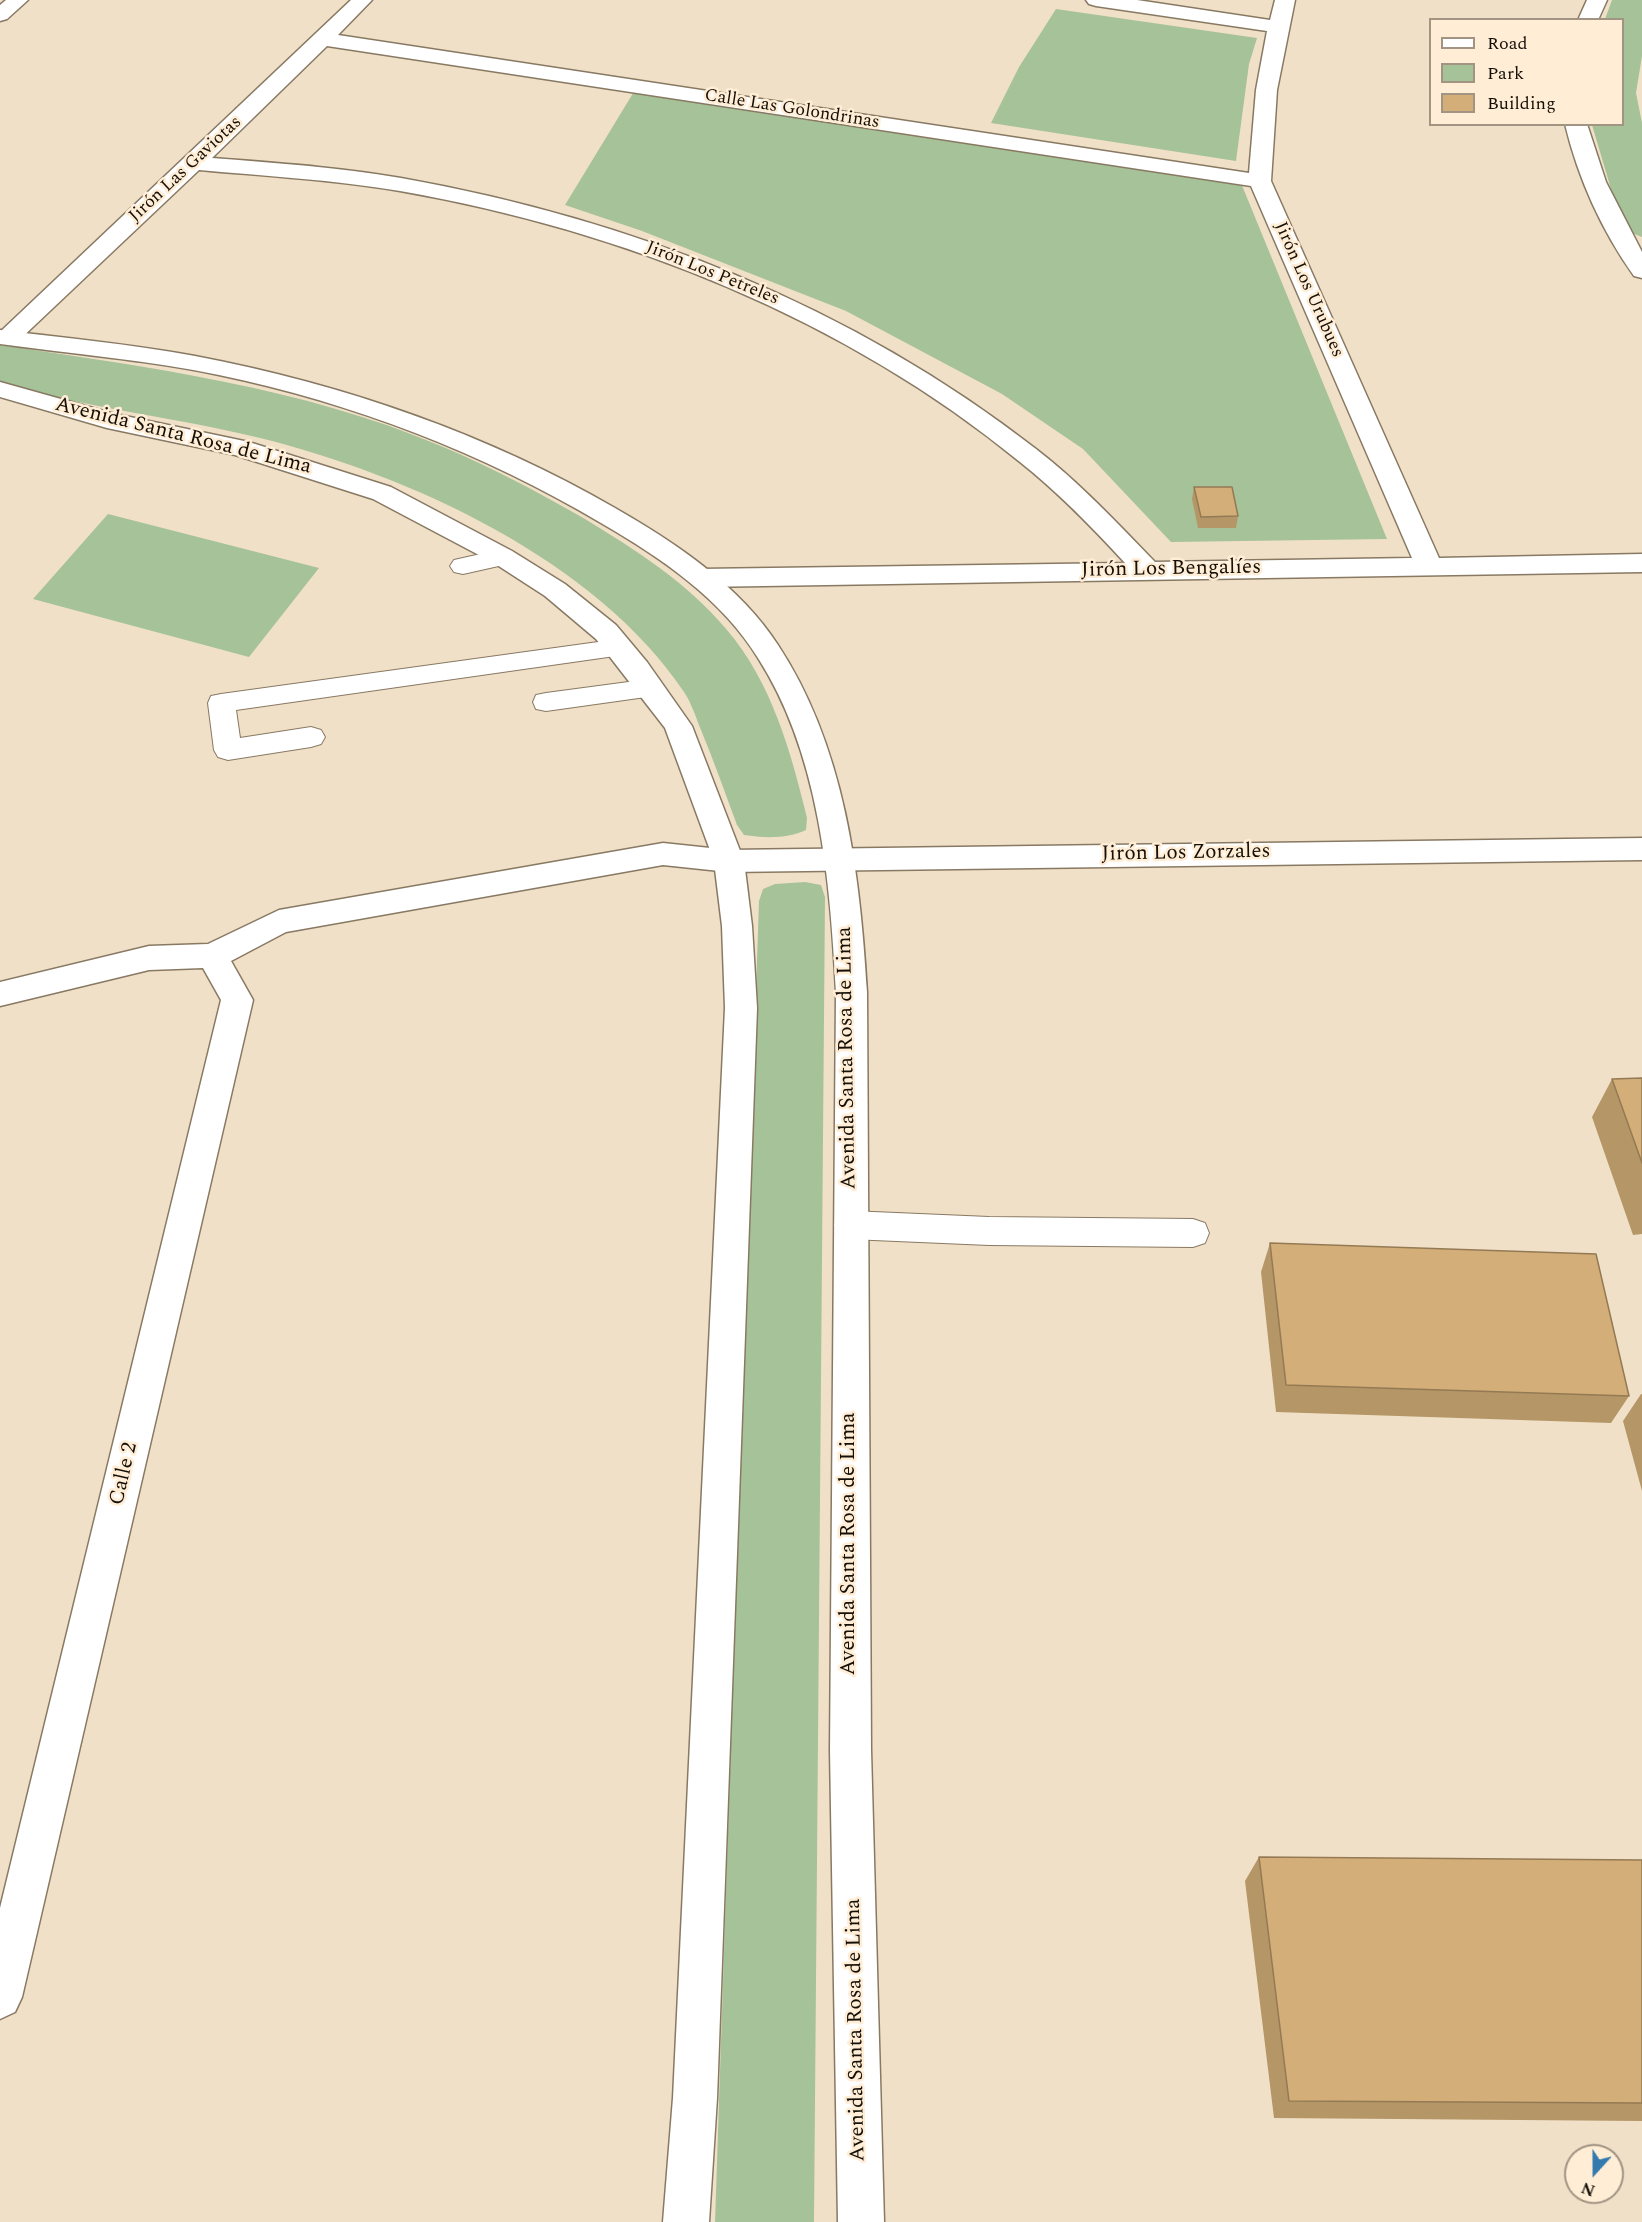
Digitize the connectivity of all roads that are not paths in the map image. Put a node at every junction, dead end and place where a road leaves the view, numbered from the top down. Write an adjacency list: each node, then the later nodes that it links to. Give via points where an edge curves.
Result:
1 (18, 0): 6 (street)
2 (362, 0): 9 (street, Jirón Las Gaviotas)
3 (1096, 0): 8 (street)
4 (1285, 0): 8 (street, Jirón Los Urubues)
5 (1597, 0): 7 (street)
6 (0, 15)
7 (1589, 18)
8 (1278, 27): 12 (street, Jirón Los Urubues, via 1270,60)
9 (323, 39): 11 (street, Jirón Las Gaviotas); 12 (street, Calle Las Golondrinas)
10 (1576, 126): 13 (street, via 1610,217)
11 (194, 163): 14 (street, Jirón Las Gaviotas); 20 (street, Jirón Los Petreles, via 298,171 498,204 603,232 705,268 804,312 898,363 965,407 1090,510)
12 (1260, 181): 19 (street, Jirón Los Urubues)
13 (1642, 271)
14 (4, 337): 21 (street, Avenida Santa Rosa de Lima, via 218,368 288,384 420,424 486,451 592,506 637,532)
15 (0, 389): 16 (street, Avenida Santa Rosa de Lima, via 107,420 240,448 313,469 382,493)
16 (503, 556): 18 (lane); 22 (street, Avenida Santa Rosa de Lima, via 555,590)
17 (1642, 563): 19 (street, Jirón Los Bengalíes)
18 (463, 566)
19 (1429, 566): 20 (street, Jirón Los Bengalíes)
20 (1147, 570): 21 (street, Jirón Los Bengalíes)
21 (701, 578): 27 (street, Avenida Santa Rosa de Lima, via 751,627 785,678 827,791)
22 (620, 648): 23 (street, Avenida Santa Rosa de Lima); 25 (lane, via 220,703 228,750)
23 (651, 688): 24 (lane); 28 (street, Avenida Santa Rosa de Lima, via 678,726)
24 (546, 702)
25 (311, 737)
26 (1642, 849): 27 (street, Jirón Los Zorzales)
27 (839, 858): 28 (street, Jirón Los Zorzales); 31 (street, Avenida Santa Rosa de Lima, via 852,957)
28 (729, 861): 29 (street, Jirón Los Zorzales, via 663,854 279,922); 34 (street, Avenida Santa Rosa de Lima, via 741,1008 695,2098)
29 (212, 956): 30 (street, via 149,958); 33 (street, Calle 2, via 237,1000)
30 (0, 994)
31 (850, 1225): 32 (lane); 35 (street, Avenida Santa Rosa de Lima, via 849,1690)
32 (1193, 1233)
33 (0, 1996)
34 (686, 2222)
35 (861, 2222)

